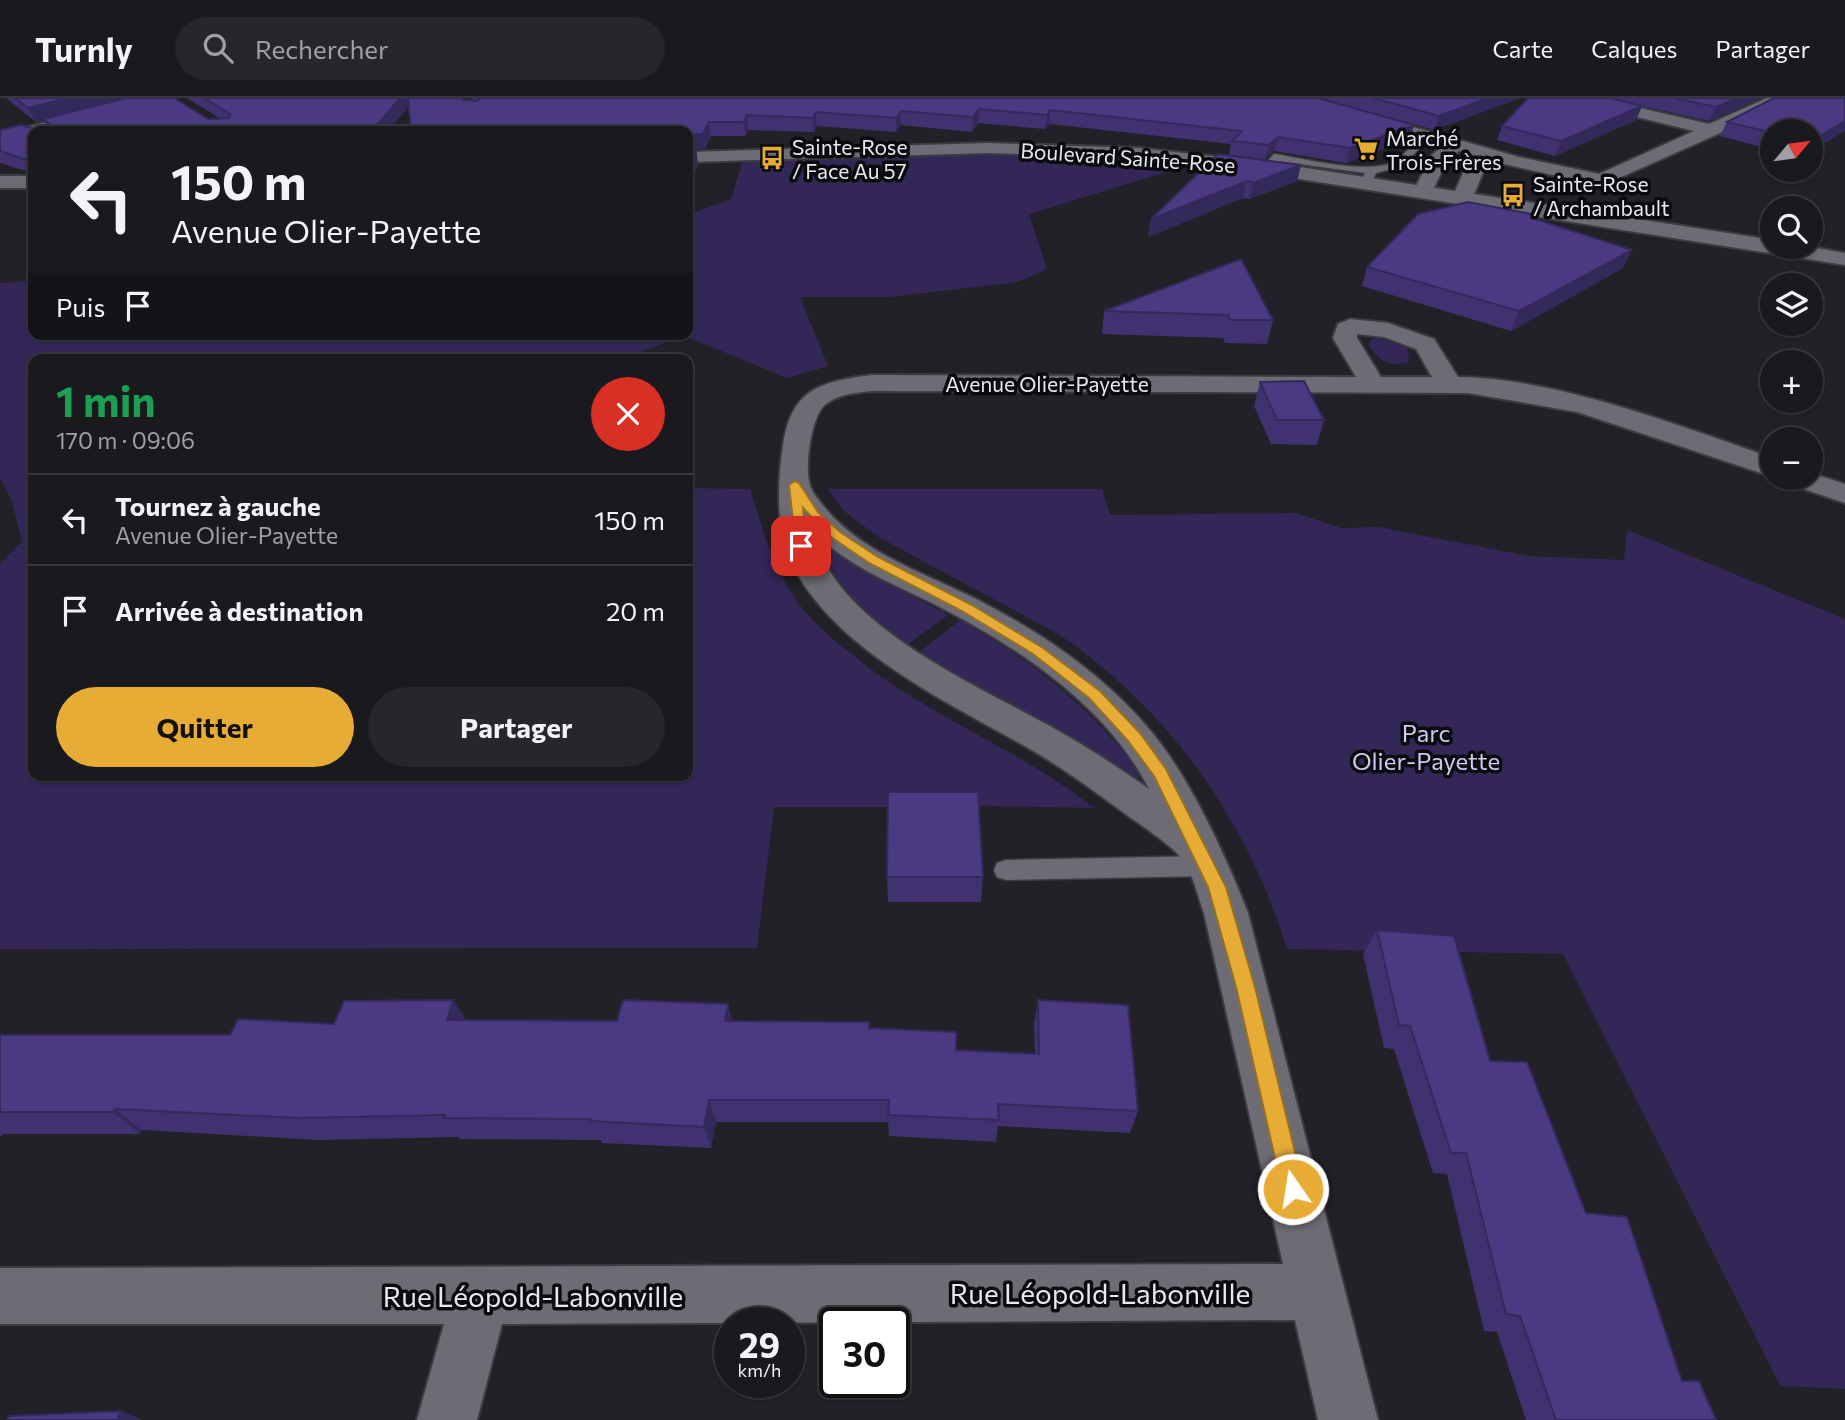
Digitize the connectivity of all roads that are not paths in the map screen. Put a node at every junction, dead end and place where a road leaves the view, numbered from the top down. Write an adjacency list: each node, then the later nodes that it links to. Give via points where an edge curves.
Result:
1 (1293, 98): 10 (street)
2 (1577, 98): 6 (street)
3 (1739, 98): 6 (street)
4 (1780, 98): 8 (street)
5 (168, 99): 7 (street)
6 (1683, 124): 8 (street); 15 (street)
7 (55, 126)
8 (1712, 130): 15 (street, via 1607,179)
9 (28, 132): 11 (street)
10 (1430, 138): 12 (street); 16 (lane, via 1398,164)
11 (0, 139)
12 (1456, 145): 13 (street); 19 (street, via 1440,156)
13 (1488, 154): 15 (street); 20 (street, via 1476,163)
14 (693, 157): 16 (street, Boulevard Sainte-Rose, via 1040,148 1139,153)
15 (1570, 175)
16 (1369, 177): 19 (street, Boulevard Sainte-Rose)
17 (0, 182): 18 (street)
18 (28, 182)
19 (1423, 192): 20 (street, Boulevard Sainte-Rose)
20 (1462, 198): 21 (street, Boulevard Sainte-Rose)
21 (1760, 244)
22 (1823, 255): 23 (street, Boulevard Sainte-Rose)
23 (1845, 259)
24 (1373, 384): 25 (street, Avenue Olier-Payette); 25 (street, via 1345,338 1350,327 1388,330 1425,344); 27 (street, Avenue Olier-Payette, via 848,386 818,396 803,411)
25 (1449, 384): 26 (street, Avenue Olier-Payette, via 1567,400)
26 (1760, 464)
27 (795, 485): 30 (street, via 813,514 851,545 1016,637 1094,694 1160,773); 30 (street, Avenue Olier-Payette, via 801,546 816,576 858,624 899,659 1099,773)
28 (1823, 486): 29 (street)
29 (1845, 494)
30 (1203, 858): 31 (lane); 32 (street, via 1226,913)
31 (1006, 870)
32 (1317, 1292): 34 (street, Rue Léopold-Labonville); 36 (street)
33 (0, 1296): 34 (street, Rue Léopold-Labonville)
34 (481, 1296): 35 (street)
35 (447, 1420)
36 (1348, 1420)

